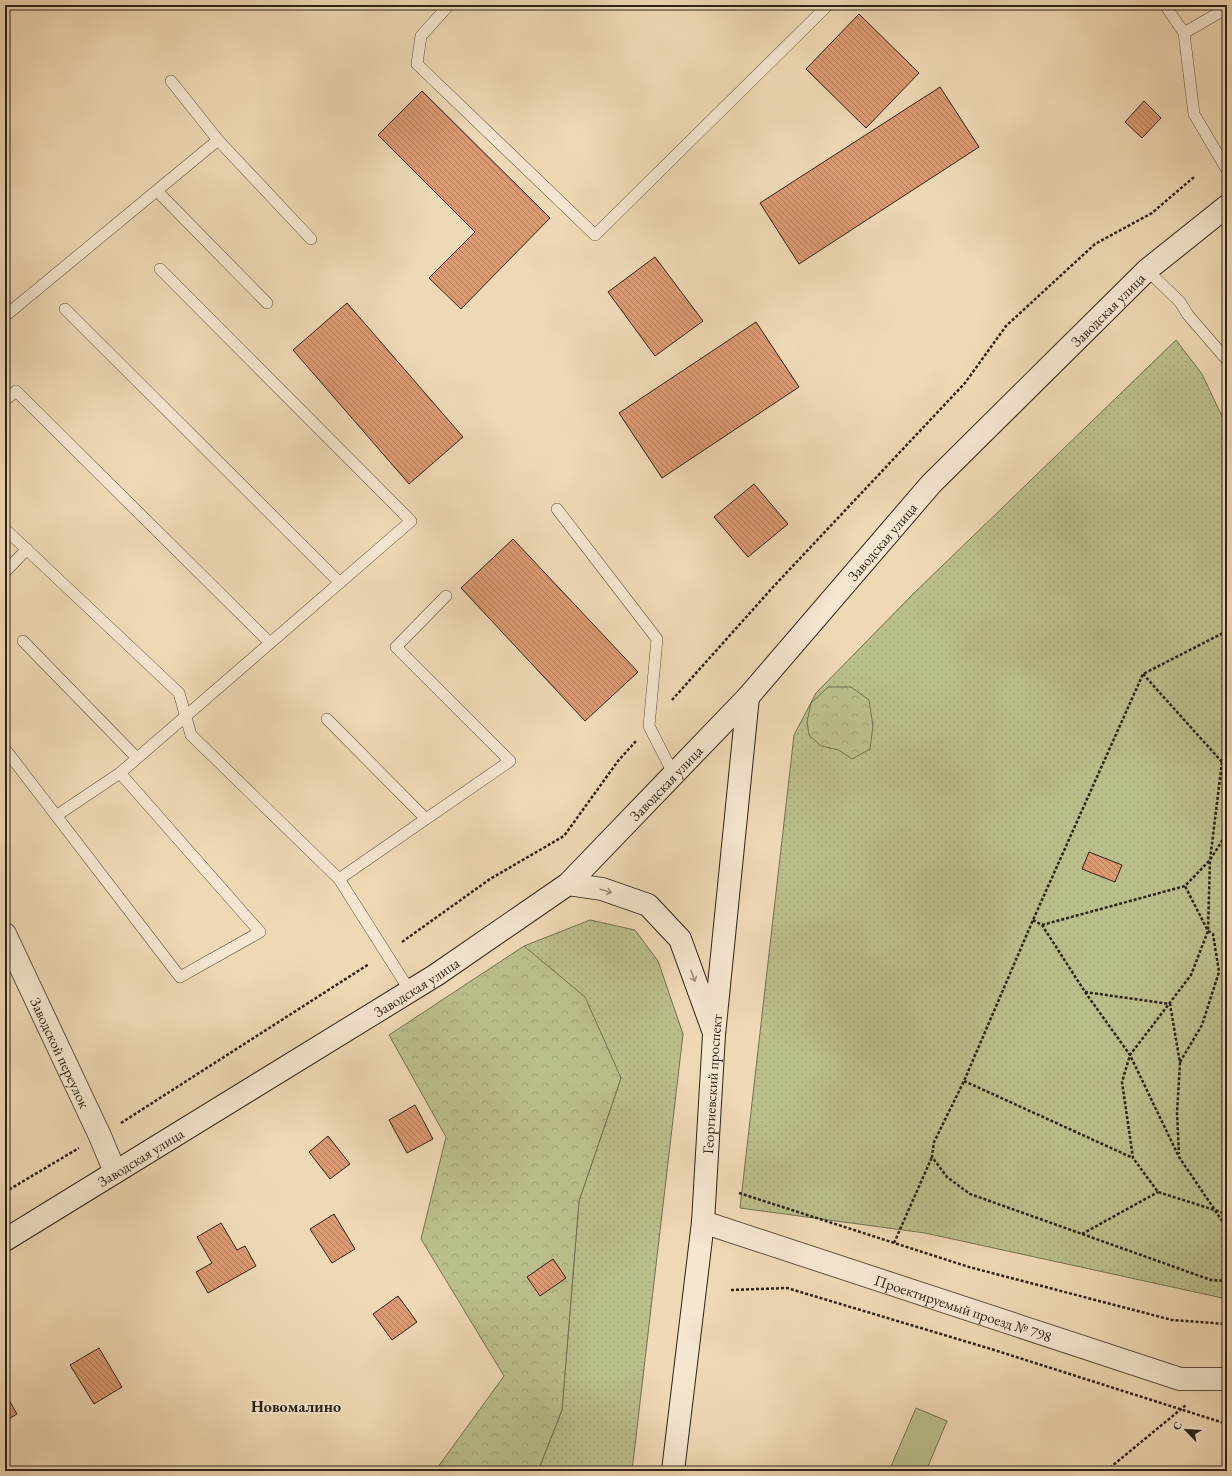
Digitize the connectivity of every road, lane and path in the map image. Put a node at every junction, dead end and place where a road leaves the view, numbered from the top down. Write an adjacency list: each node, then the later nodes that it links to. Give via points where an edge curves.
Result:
1 (449, 5): 2 (lane, via 421,36 417,64 595,235)
2 (828, 5)
3 (1165, 5): 5 (lane)
4 (1227, 8): 5 (lane)
5 (1184, 33): 8 (lane, via 1194,114)
6 (171, 81): 7 (lane)
7 (218, 140): 10 (lane); 12 (lane)
8 (1227, 170)
9 (1194, 177): 33 (path, via 1152,213 1095,244 1006,326 965,383 774,586)
10 (157, 191): 15 (lane); 17 (lane)
11 (1227, 206): 14 (street, Заводская улица)
12 (311, 239)
13 (160, 269): 24 (lane, via 411,522)
14 (1147, 270): 18 (lane, via 1180,302 1188,315); 30 (street, Заводская улица, via 931,484)
15 (267, 302)
16 (65, 309): 24 (lane)
17 (5, 316)
18 (1227, 359)
19 (5, 400): 28 (lane, via 16,391)
20 (557, 509): 33 (lane, via 657,639)
21 (5, 529): 22 (lane)
22 (27, 549): 23 (lane); 31 (lane, via 179,692)
23 (5, 572)
24 (340, 583): 28 (lane)
25 (446, 596): 41 (lane, via 396,647 510,761)
26 (1227, 631): 29 (path)
27 (23, 641): 36 (lane)
28 (270, 643): 31 (lane)
29 (1143, 674): 37 (path); 47 (path)
30 (748, 697): 39 (street, Заводская улица); 55 (street, Георгиевский проспект)
31 (186, 715): 36 (lane); 44 (lane, via 192,735)
32 (327, 719): 41 (lane)
33 (649, 726): 39 (lane); 51 (path, via 618,761 564,836 490,879)
34 (1227, 748): 37 (path)
35 (5, 749): 40 (lane)
36 (137, 758): 38 (lane)
37 (1222, 762): 43 (path)
38 (120, 773): 40 (lane); 40 (lane, via 260,932 180,977)
39 (674, 775): 45 (street, Заводская улица)
40 (56, 816)
41 (426, 819): 44 (lane)
42 (1227, 833): 43 (path)
43 (1210, 860): 46 (path); 49 (path)
44 (339, 879): 51 (lane)
45 (568, 884): 52 (street, Заводская улица); 55 (street, one-way to 55, via 602,889 648,905 680,939)
46 (1186, 886): 48 (path); 49 (path)
47 (1033, 920): 48 (path); 58 (path)
48 (1042, 925): 53 (path)
49 (1208, 931): 54 (path, via 1191,975); 57 (path, via 1213,934 1219,972 1202,1024)
50 (5, 934): 59 (street, Заводской переулок)
51 (386, 953): 52 (lane); 59 (path)
52 (410, 991): 63 (street, Заводская улица)
53 (1086, 992): 54 (path); 56 (path)
54 (1170, 1004): 56 (path); 57 (path)
55 (714, 1035): 69 (street, Георгиевский проспект)
56 (1130, 1055): 61 (path); 62 (path, via 1122,1082)
57 (1180, 1062): 61 (path, via 1177,1113)
58 (964, 1081): 60 (path, via 934,1142); 62 (path)
59 (100, 1136): 63 (street, Заводской переулок); 64 (path)
60 (932, 1157): 71 (path, via 947,1177 970,1194); 73 (path)
61 (1179, 1157): 67 (path)
62 (1133, 1158): 65 (path)
63 (115, 1172): 72 (street, Заводская улица)
64 (5, 1192)
65 (1158, 1192): 67 (path); 71 (path)
66 (739, 1193): 73 (path)
67 (1215, 1211): 68 (path); 70 (path)
68 (1227, 1214)
69 (703, 1222): 77 (street, Проектируемый проезд № 798); 83 (street, Георгиевский проспект)
70 (1227, 1228)
71 (1081, 1234): 74 (path, via 1211,1280)
72 (5, 1240)
73 (894, 1243): 76 (path, via 969,1267 1172,1320)
74 (1227, 1281)
75 (731, 1290): 81 (path, via 787,1288 991,1349)
76 (1227, 1324)
77 (1180, 1379): 78 (street, Проектируемый проезд № 798); 79 (street)
78 (1227, 1379)
79 (1227, 1394)
80 (1190, 1402): 81 (path)
81 (1180, 1410): 82 (path); 84 (path)
82 (1227, 1424)
83 (673, 1471)
84 (1106, 1471)

